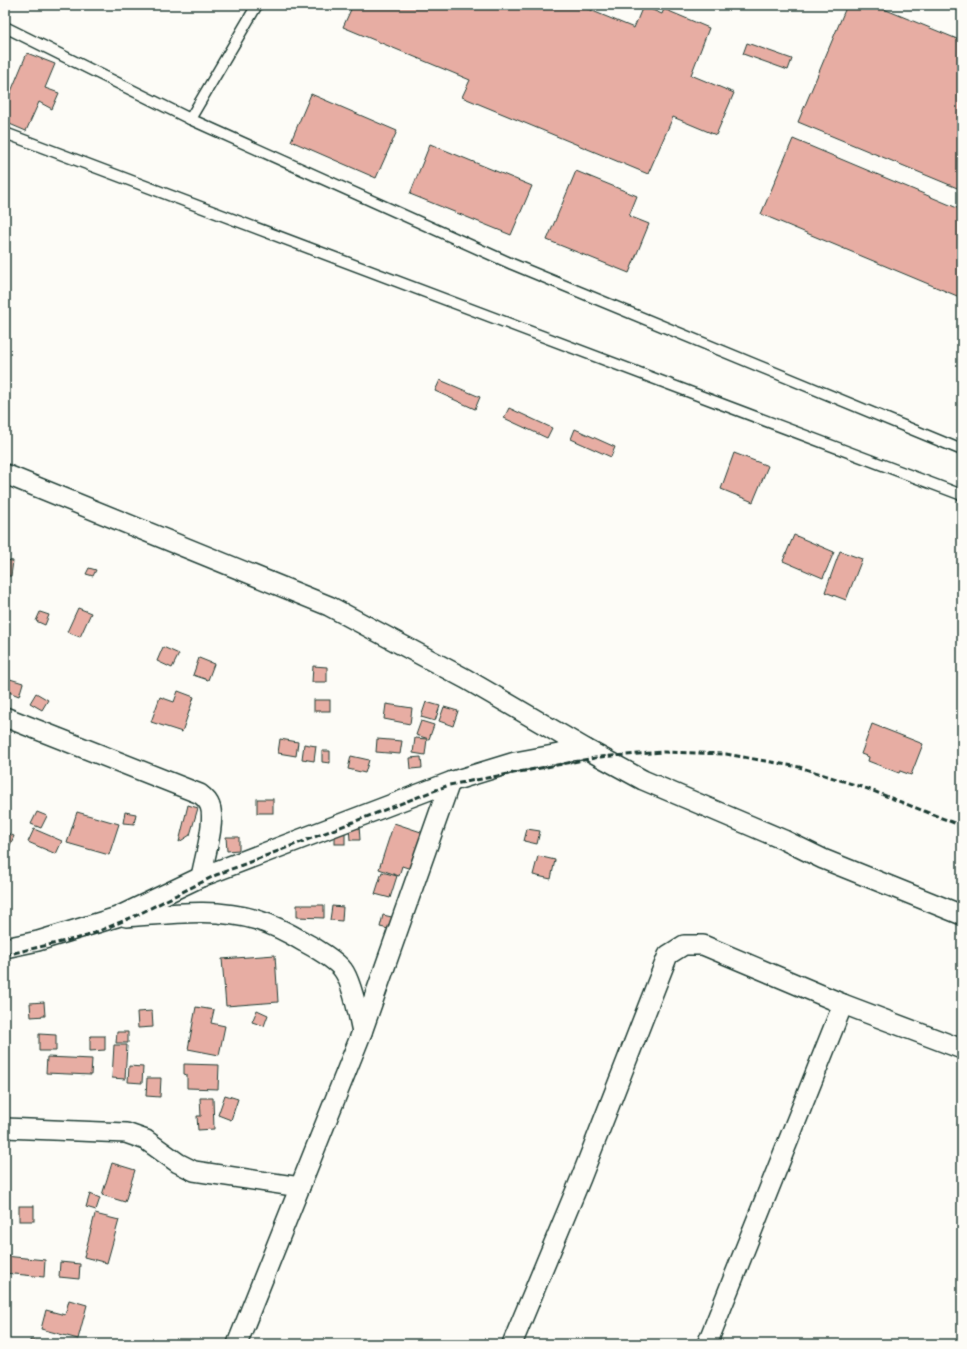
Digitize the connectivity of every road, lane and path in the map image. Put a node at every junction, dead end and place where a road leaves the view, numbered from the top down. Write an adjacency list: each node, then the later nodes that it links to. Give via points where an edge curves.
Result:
1 (257, 5): 3 (lane)
2 (5, 27): 3 (lane)
3 (190, 119): 5 (lane, via 512,264)
4 (5, 133): 7 (lane)
5 (962, 450)
6 (5, 474): 9 (street, via 329,606 459,675)
7 (962, 495)
8 (5, 717): 11 (street, via 200,794 207,800 212,817)
9 (586, 749): 10 (street, via 515,762); 12 (street, via 643,780 823,859)
10 (453, 780): 11 (street); 16 (street, via 449,785)
11 (201, 877): 13 (street)
12 (962, 915)
13 (117, 917): 14 (street, via 38,941); 16 (street, via 186,912 220,913 256,920 282,930 316,948 343,970 355,1002)
14 (5, 948)
15 (843, 1004): 17 (street); 21 (street, via 703,944 684,944 668,955 581,1178); 22 (street)
16 (362, 1032): 19 (street)
17 (962, 1049)
18 (5, 1128): 19 (street, via 126,1133 146,1140 194,1171)
19 (300, 1187): 20 (street)
20 (237, 1344)
21 (512, 1344)
22 (707, 1344)

